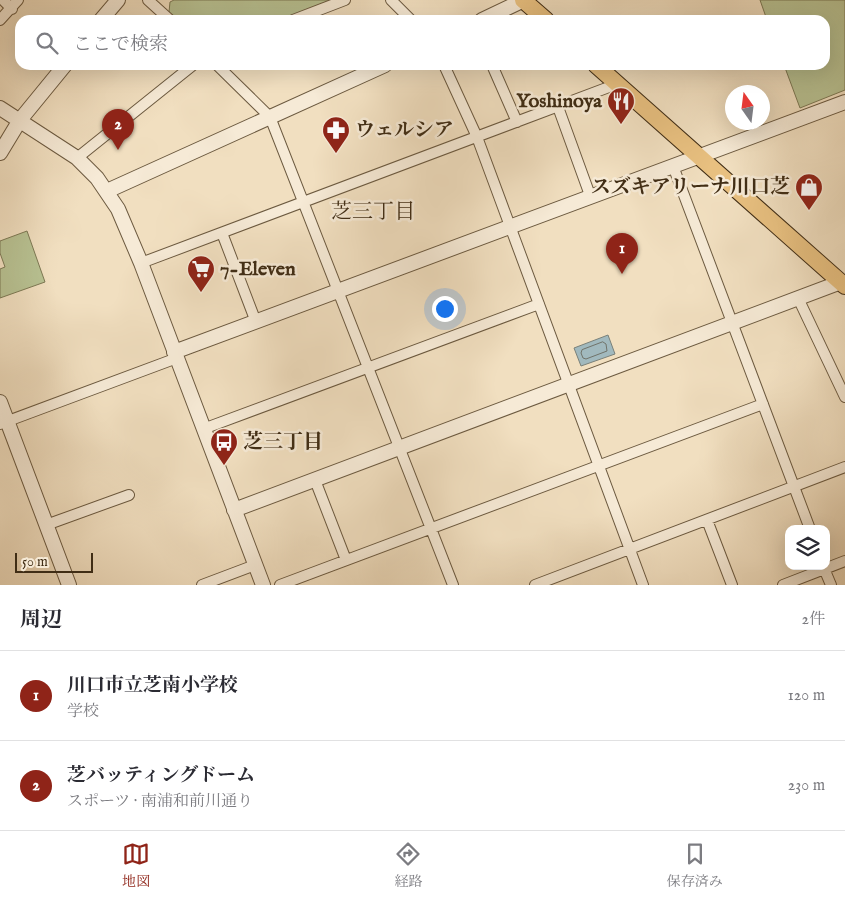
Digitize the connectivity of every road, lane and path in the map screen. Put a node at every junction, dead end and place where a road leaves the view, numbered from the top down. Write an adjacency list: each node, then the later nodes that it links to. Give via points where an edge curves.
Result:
1 (3, 0): 8 (street)
2 (118, 0): 9 (street)
3 (164, 0): 7 (street)
4 (345, 0): 11 (street)
5 (390, 0): 12 (street)
6 (524, 0): 13 (street); 14 (main road)
7 (151, 2): 10 (street)
8 (15, 4): 15 (street)
9 (106, 15)
10 (165, 15)
11 (306, 15)
12 (406, 15)
13 (492, 15)
14 (540, 15)
15 (0, 20)
16 (61, 70): 28 (street)
17 (187, 70): 33 (street)
18 (221, 70): 27 (street)
19 (374, 70): 27 (street)
20 (446, 70): 30 (street)
21 (494, 70): 29 (street)
22 (602, 70): 23 (main road)
23 (618, 84): 25 (street); 32 (main road)
24 (844, 106): 32 (street)
25 (558, 107): 29 (street); 36 (street)
26 (0, 108): 28 (street)
27 (270, 117): 35 (street); 37 (street)
28 (20, 120): 31 (street); 33 (street)
29 (517, 122): 30 (street)
30 (477, 137): 37 (street); 38 (street)
31 (0, 153)
32 (700, 156): 34 (street); 41 (main road)
33 (77, 158): 35 (street)
34 (673, 166): 36 (street); 46 (street)
35 (107, 191): 40 (street)
36 (591, 198): 38 (street)
37 (305, 202): 39 (street); 42 (street)
38 (511, 228): 42 (street); 44 (street)
39 (222, 233): 40 (street); 45 (street)
40 (141, 263): 47 (street)
41 (844, 283): 43 (street)
42 (339, 291): 45 (street); 48 (street)
43 (798, 298): 46 (street); 50 (street)
44 (539, 304): 48 (street); 49 (street)
45 (256, 322): 47 (street)
46 (732, 323): 49 (street); 52 (street)
47 (176, 355): 53 (street); 54 (street)
48 (369, 368): 54 (street); 55 (street)
49 (569, 384): 55 (street); 56 (street)
50 (845, 397)
51 (0, 402): 53 (street)
52 (762, 404): 56 (street); 59 (street)
53 (4, 422): 63 (street)
54 (204, 429): 61 (street)
55 (400, 448): 58 (street); 65 (street)
56 (599, 464): 65 (street); 66 (street)
57 (845, 468): 59 (street)
58 (315, 480): 61 (street); 67 (street)
59 (794, 487): 62 (street); 64 (street)
60 (129, 495): 63 (street)
61 (234, 510): 69 (street)
62 (707, 520): 66 (street); 80 (street)
63 (46, 525): 73 (street)
64 (808, 525)
65 (431, 527): 67 (street); 77 (street)
66 (630, 549): 78 (street); 79 (street)
67 (346, 560): 76 (street)
68 (845, 562): 70 (street)
69 (255, 565): 74 (street); 75 (street)
70 (830, 566)
71 (819, 570): 81 (street)
72 (825, 570): 82 (street)
73 (69, 585)
74 (202, 585)
75 (263, 585)
76 (280, 585)
77 (453, 585)
78 (535, 585)
79 (643, 585)
80 (732, 585)
81 (783, 585)
82 (830, 585)

